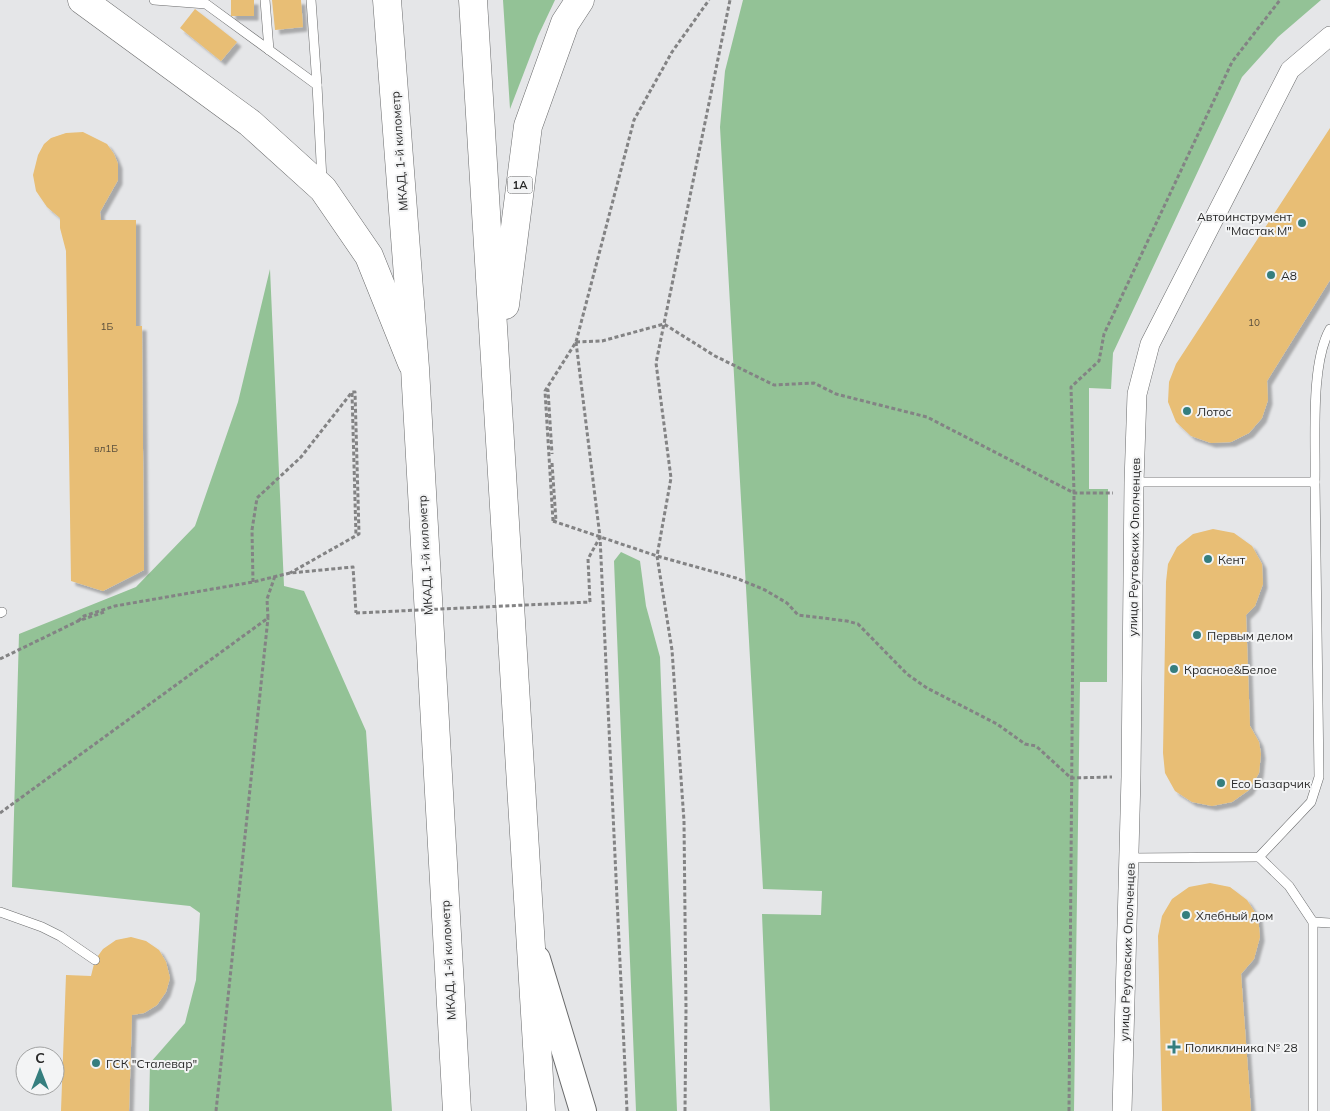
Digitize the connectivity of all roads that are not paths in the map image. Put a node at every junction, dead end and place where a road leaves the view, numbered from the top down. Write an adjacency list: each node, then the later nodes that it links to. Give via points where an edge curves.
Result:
1 (82, 0): 11 (main road, via 250,123)
2 (154, 0): 9 (lane, via 206,4)
3 (265, 0): 9 (lane)
4 (312, 0): 10 (lane)
5 (387, 0): 13 (main road, МКАД, 1-й километр)
6 (473, 0): 14 (main road)
7 (580, 0): 14 (main road, 1A, via 566,23 528,126)
8 (1330, 36): 16 (street, улица Реутовских Ополченцев, via 1290,70 1150,344 1137,394)
9 (269, 50): 10 (lane)
10 (317, 85): 11 (lane)
11 (323, 188): 13 (main road, via 369,256)
12 (1330, 329): 15 (lane, via 1324,340 1317,382)
13 (414, 368): 24 (main road, МКАД, 1-й километр)
14 (497, 381): 22 (main road)
15 (1315, 482): 16 (lane); 17 (lane, via 1319,777 1310,802)
16 (1134, 487): 18 (street, улица Реутовских Ополченцев)
17 (1259, 857): 18 (lane); 20 (lane, via 1290,886)
18 (1129, 858): 27 (street, улица Реутовских Ополченцев)
19 (0, 912): 23 (lane, via 60,936)
20 (1313, 922): 21 (lane); 28 (lane)
21 (1330, 923)
22 (531, 940): 25 (main road); 26 (street)
23 (95, 960)
24 (457, 1111)
25 (541, 1111)
26 (583, 1111)
27 (1122, 1111)
28 (1313, 1111)

